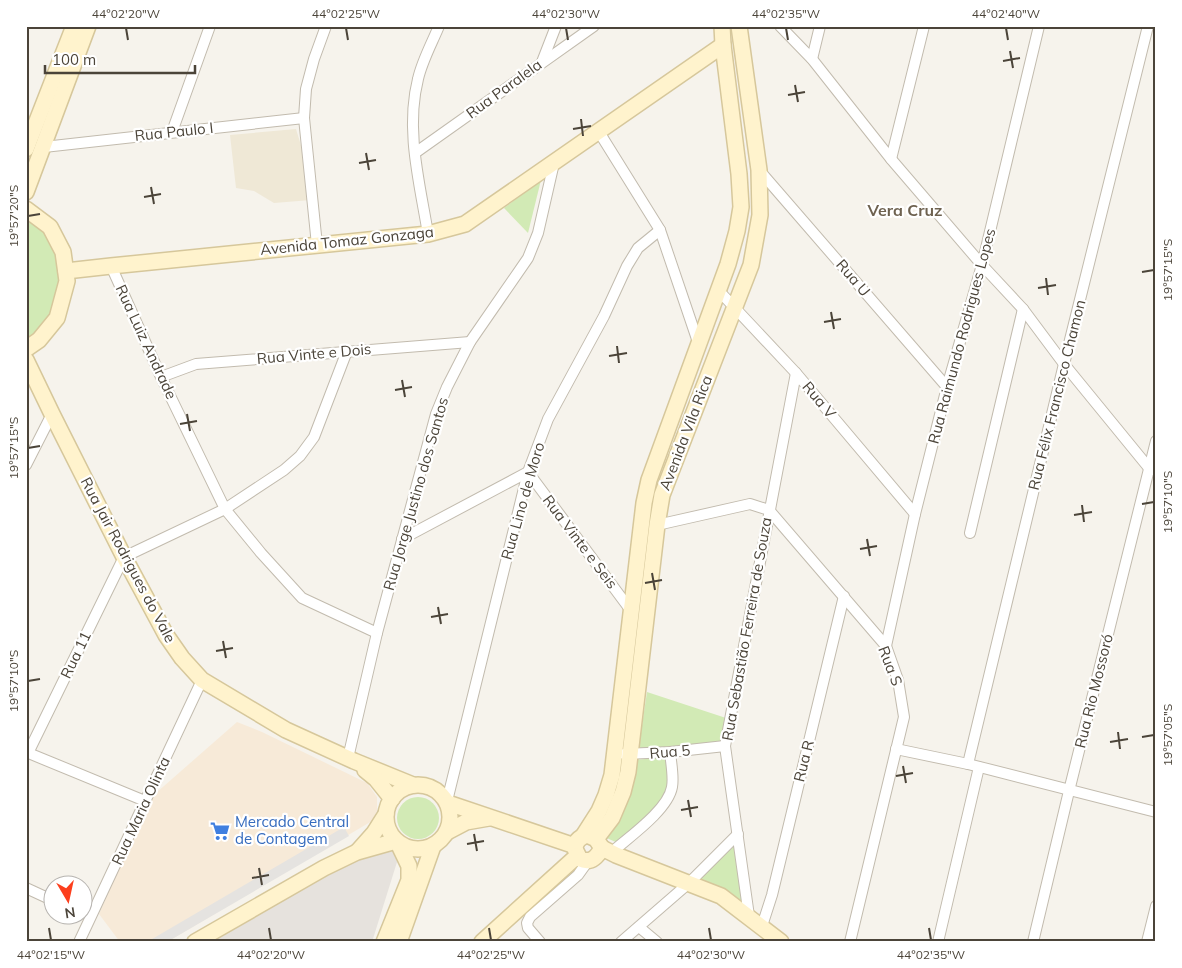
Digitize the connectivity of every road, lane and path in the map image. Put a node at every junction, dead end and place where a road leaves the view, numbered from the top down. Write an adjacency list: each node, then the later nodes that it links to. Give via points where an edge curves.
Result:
1 (210, 26): 18 (street)
2 (326, 26): 17 (street, via 306,89)
3 (439, 26): 21 (street, via 418,78 412,111)
4 (556, 26): 16 (street)
5 (594, 26): 16 (street, Rua Paralela)
6 (722, 26): 14 (street, Avenida Vila Rica)
7 (739, 26): 24 (street, Avenida Vila Rica)
8 (780, 26): 15 (street)
9 (820, 26): 15 (street)
10 (924, 26): 22 (street)
11 (1039, 26): 30 (street, Rua Raimundo Rodrigues Lopes)
12 (1148, 26): 41 (street, Rua Félix Francisco Chamon)
13 (84, 27): 20 (street)
14 (723, 45): 19 (street, Avenida Tomaz Gonzaga); 33 (street, Avenida Vila Rica, via 741,207 737,232)
15 (812, 59): 22 (street)
16 (542, 62): 21 (street, Rua Paralela)
17 (304, 118): 18 (street, Rua Paulo I); 29 (street)
18 (172, 132): 20 (street, Rua Paulo I)
19 (599, 132): 23 (street, Avenida Tomaz Gonzaga); 27 (street)
20 (32, 142): 25 (street)
21 (415, 153): 28 (street)
22 (891, 159): 30 (street)
23 (554, 163): 28 (street, Avenida Tomaz Gonzaga, via 465,224); 36 (street, Rua Jorge Justino dos Santos, via 538,233 528,258)
24 (759, 170): 34 (street, Avenida Vila Rica, via 760,214 750,265); 44 (street, Rua U)
25 (26, 192)
26 (26, 209): 32 (street, via 50,227 63,252)
27 (660, 230): 37 (street); 49 (street, Rua Lino de Moro, via 638,248 627,266 604,316 548,419)
28 (428, 234): 29 (street, Avenida Tomaz Gonzaga)
29 (317, 246): 31 (street, Avenida Tomaz Gonzaga)
30 (982, 265): 35 (street); 44 (street, Rua Raimundo Rodrigues Lopes)
31 (111, 266): 32 (street, Avenida Tomaz Gonzaga); 43 (street, Rua Luiz Andrade)
32 (66, 271): 38 (street, via 67,281 57,318 39,340)
33 (718, 291): 34 (street, Rua V); 37 (street, Avenida Vila Rica)
34 (734, 307): 42 (street, Rua V); 53 (street, Avenida Vila Rica, via 662,495)
35 (1023, 309): 41 (street); 54 (street)
36 (470, 342): 39 (street, Rua Vinte e Dois); 55 (street, Rua Jorge Justino dos Santos, via 436,414)
37 (699, 346): 58 (street, Avenida Vila Rica, via 649,480)
38 (26, 349)
39 (347, 351): 43 (street, Rua Vinte e Dois, via 196,364); 50 (street, via 314,437 300,456)
40 (26, 360): 45 (street, Rua Jair Rodrigues do Vale)
41 (1064, 364): 48 (street); 69 (street, Rua Félix Francisco Chamon)
42 (796, 372): 51 (street, Rua Sebastião Ferreira de Souza); 52 (street, Rua V)
43 (161, 377): 50 (street, Rua Luiz Andrade)
44 (947, 387): 52 (street, Rua Raimundo Rodrigues Lopes)
45 (52, 414): 47 (street); 56 (street, Rua Jair Rodrigues do Vale)
46 (1156, 441): 48 (street, Rua Rio Mossoró)
47 (26, 465)
48 (1152, 469): 72 (street, Rua Rio Mossoró)
49 (528, 472): 55 (street); 58 (street, Rua Vinte e Seis); 75 (street, Rua Lino de Moro)
50 (225, 509): 56 (street); 59 (street, Rua Luiz Andrade, via 302,598)
51 (769, 510): 53 (street, via 750,504); 57 (street, Rua S); 62 (street, Rua Sebastião Ferreira de Souza)
52 (915, 514): 60 (street, Rua Raimundo Rodrigues Lopes)
53 (657, 525): 67 (street, Avenida Vila Rica)
54 (970, 533)
55 (402, 539): 59 (street, Rua Jorge Justino dos Santos)
56 (124, 556): 61 (street, Rua Jair Rodrigues do Vale, via 166,635); 64 (street, Rua 11)
57 (844, 596): 60 (street, Rua S); 93 (street, Rua R)
58 (632, 612): 66 (street, Avenida Vila Rica)
59 (377, 634): 68 (street, Rua Jorge Justino dos Santos)
60 (886, 646): 63 (street, Rua S, via 898,680 904,717)
61 (202, 680): 68 (street, Rua Jair Rodrigues do Vale, via 286,730); 74 (street, Rua Maria Olinta)
62 (725, 746): 65 (street, Rua 5); 80 (street, Rua Sebastião Ferreira de Souza)
63 (896, 749): 69 (street); 103 (street, Rua S)
64 (27, 752): 74 (street)
65 (670, 752): 67 (street, Rua 5); 83 (street, via 672,786 669,799 659,810)
66 (615, 754): 67 (street, Rua 5); 83 (street, Avenida Vila Rica)
67 (631, 755): 83 (street, Avenida Vila Rica, via 618,806)
68 (351, 760): 71 (street, Rua Jair Rodrigues do Vale); 73 (street, Rua Jair Rodrigues do Vale, via 376,778)
69 (968, 764): 70 (street)
70 (978, 767): 72 (street); 104 (street)
71 (413, 785): 73 (street); 75 (street, via 437,790)
72 (1069, 791): 76 (street); 105 (street, Rua Rio Mossoró)
73 (392, 799): 77 (street)
74 (145, 801): 88 (street, Rua Maria Olinta)
75 (447, 802): 78 (street); 79 (street, via 451,814)
76 (1156, 812)
77 (386, 814): 81 (street, via 388,828); 84 (street)
78 (493, 817): 79 (street, via 466,822); 83 (street)
79 (447, 832): 82 (street)
80 (738, 834): 85 (street); 90 (street, Rua Sebastião Ferreira de Souza)
81 (397, 842): 82 (street, via 417,850); 84 (street); 96 (street, via 409,866 409,880)
82 (433, 846): 97 (street)
83 (594, 850): 85 (street); 98 (street, Avenida Vila Rica); 99 (street, via 578,875 530,917 528,928)
84 (357, 852): 95 (street)
85 (689, 883): 90 (street, via 721,896); 92 (street)
86 (26, 888): 87 (street)
87 (42, 895)
88 (92, 905)
89 (1156, 906): 106 (street)
90 (749, 916): 93 (street)
91 (84, 926): 94 (street, Rua Maria Olinta)
92 (638, 926): 100 (street); 101 (street)
93 (762, 926): 102 (street)
94 (79, 942)
95 (195, 942)
96 (384, 942)
97 (399, 942)
98 (482, 942)
99 (540, 942)
100 (621, 942)
101 (657, 942)
102 (781, 942)
103 (850, 942)
104 (938, 942)
105 (1033, 942)
106 (1147, 942)

